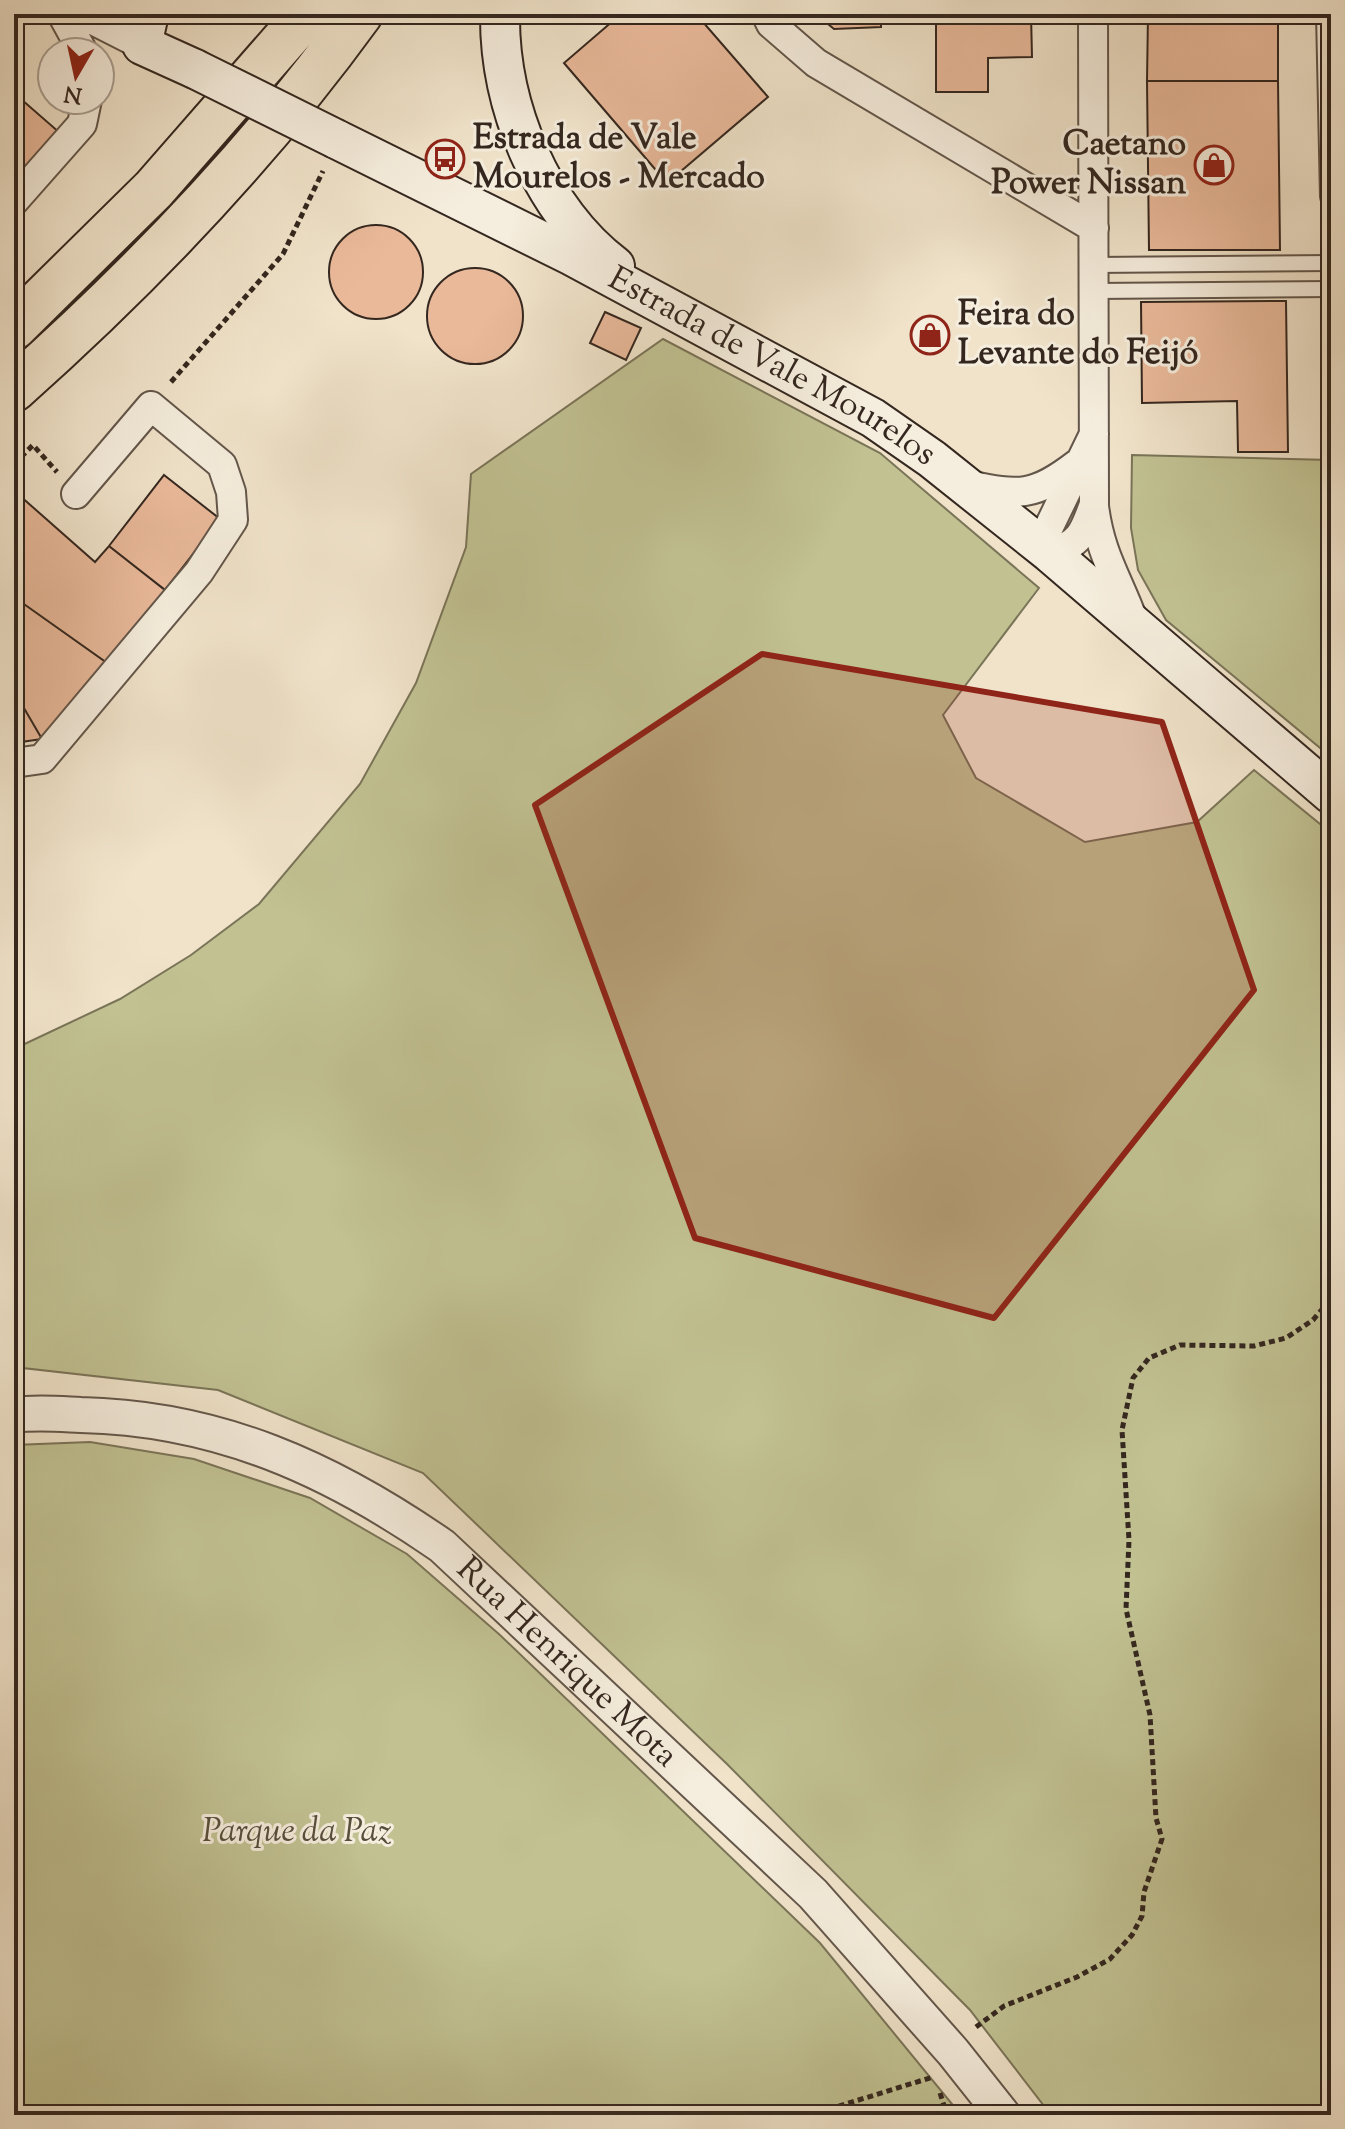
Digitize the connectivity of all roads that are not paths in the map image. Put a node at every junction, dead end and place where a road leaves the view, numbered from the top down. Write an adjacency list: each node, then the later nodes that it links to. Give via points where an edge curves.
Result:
1 (62, 14): 10 (street)
2 (81, 14): 9 (street)
3 (307, 14): 19 (main road, via 154,189)
4 (360, 14): 20 (main road, via 206,202)
5 (500, 14): 18 (main road, via 505,74 517,116 532,158 562,208 601,256)
6 (766, 14): 14 (street, via 816,63)
7 (1093, 14): 14 (street)
8 (1324, 14): 12 (lane)
9 (145, 29): 18 (main road, Estrada de Vale Mourelos, bridge, via 195,69 331,151)
10 (74, 36)
11 (84, 116): 13 (street)
12 (1331, 197)
13 (14, 201)
14 (1094, 228): 16 (street)
15 (1331, 263): 16 (lane)
16 (1094, 278): 17 (lane); 21 (street)
17 (1331, 289)
18 (700, 323): 23 (main road, Estrada de Vale Mourelos, via 873,418)
19 (14, 327)
20 (14, 389)
21 (1094, 434): 22 (street); 25 (street)
22 (1080, 461): 23 (street, via 1041,490 1011,495); 26 (street, via 1046,533)
23 (963, 483): 26 (main road, Estrada de Vale Mourelos)
24 (76, 494): 28 (street, via 151,406 222,465 233,520 199,572 42,759)
25 (1094, 504): 26 (street, via 1084,530 1069,548); 27 (street, via 1107,567)
26 (1050, 553): 27 (main road, Estrada de Vale Mourelos)
27 (1136, 629): 29 (main road, Estrada de Vale Mourelos)
28 (14, 763)
29 (1331, 794)
30 (14, 1415): 31 (street, Rua Henrique Mota, via 112,1415 197,1428 254,1444 380,1503 442,1546 813,1894)
31 (1003, 2115)

